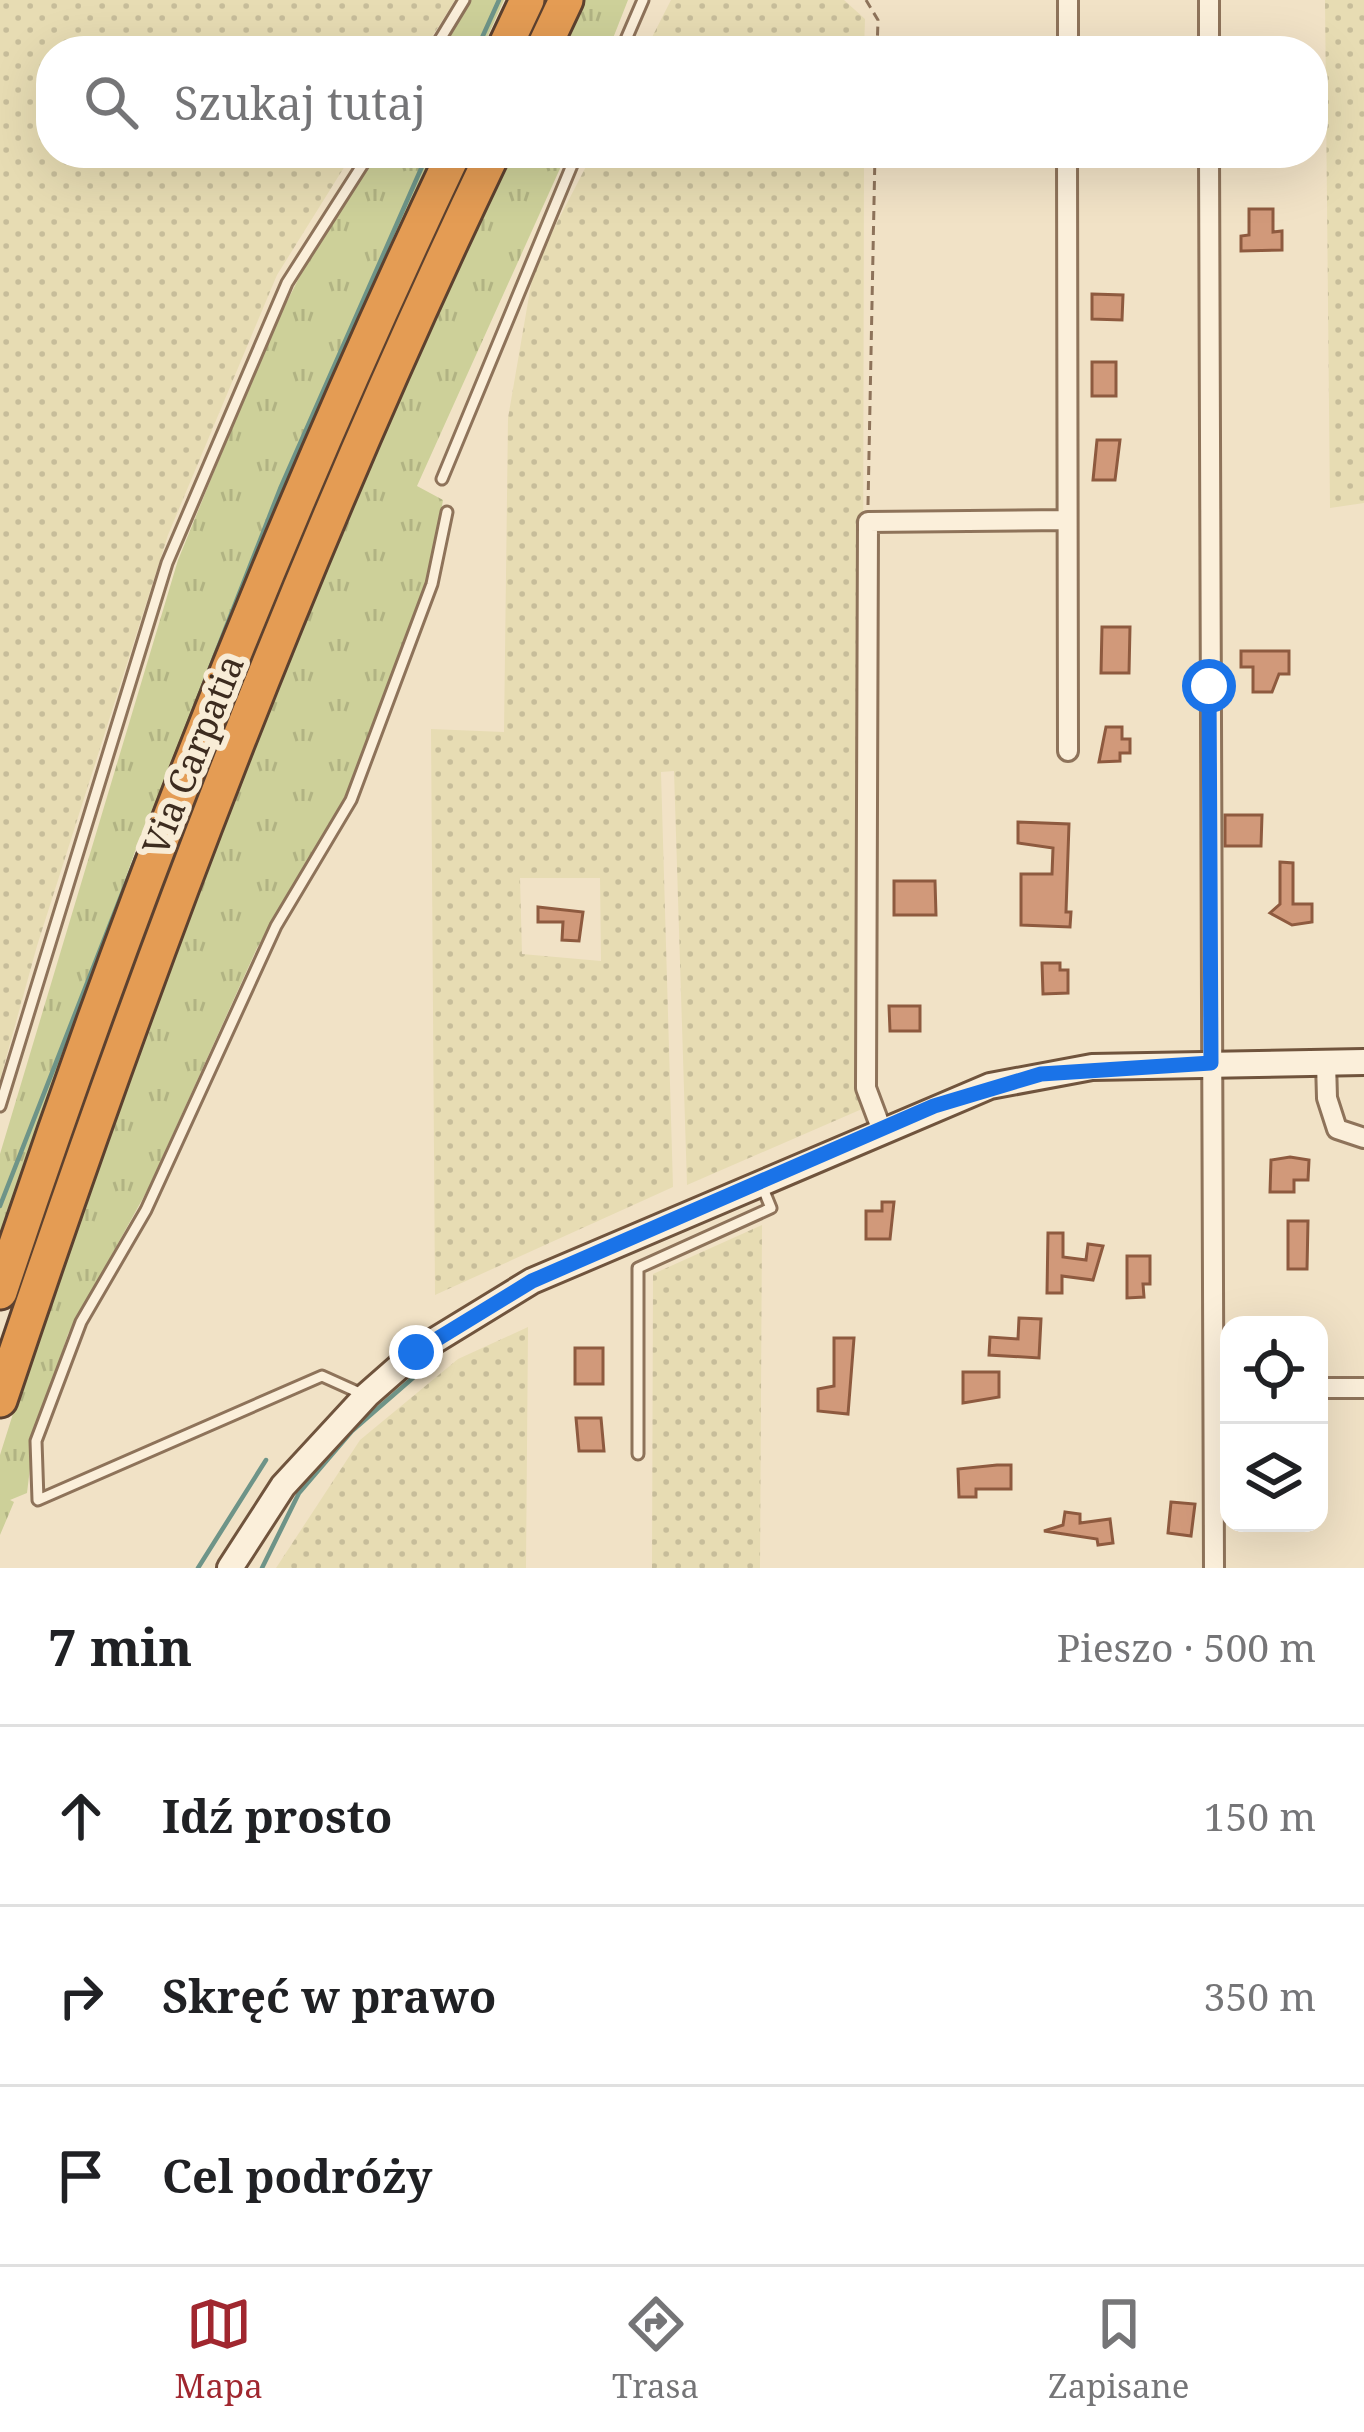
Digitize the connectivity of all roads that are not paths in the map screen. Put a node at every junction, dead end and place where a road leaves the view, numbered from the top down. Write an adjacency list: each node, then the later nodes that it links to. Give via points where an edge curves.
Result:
1 (464, 0): 7 (lane)
2 (527, 0): 8 (highway)
3 (566, 0): 9 (highway)
4 (643, 0): 10 (lane)
5 (1068, 0): 11 (street)
6 (1209, 0): 12 (street)
7 (442, 36)
8 (510, 36)
9 (549, 36)
10 (627, 36)
11 (1068, 36)
12 (1209, 36)
13 (360, 168): 26 (lane, via 287,283 167,563)
14 (447, 168): 30 (highway, Via Carpatia, via 168,817)
15 (486, 168): 35 (highway, Via Carpatia, via 202,831)
16 (571, 168): 19 (lane)
17 (1067, 168): 21 (street)
18 (1209, 168): 25 (street)
19 (442, 479)
20 (447, 512): 34 (lane, via 432,584 351,800 276,926 146,1210 81,1322 36,1441 38,1500 322,1376)
21 (1067, 520): 22 (street); 27 (street, via 868,522 866,1088)
22 (1068, 752)
23 (1364, 1061): 24 (street)
24 (1326, 1062): 25 (street); 28 (street, via 1330,1117 1337,1129)
25 (1211, 1063): 27 (street, via 1041,1074); 33 (street)
26 (0, 1106)
27 (881, 1128): 29 (street)
28 (1364, 1138)
29 (760, 1180): 34 (street, via 482,1307); 36 (lane, via 771,1208 638,1268)
30 (0, 1292)
31 (1328, 1388): 32 (street)
32 (1364, 1388)
33 (1220, 1389): 38 (street)
34 (367, 1395): 37 (street, via 283,1486)
35 (0, 1400)
36 (638, 1454)
37 (230, 1568)
38 (1214, 1568)

